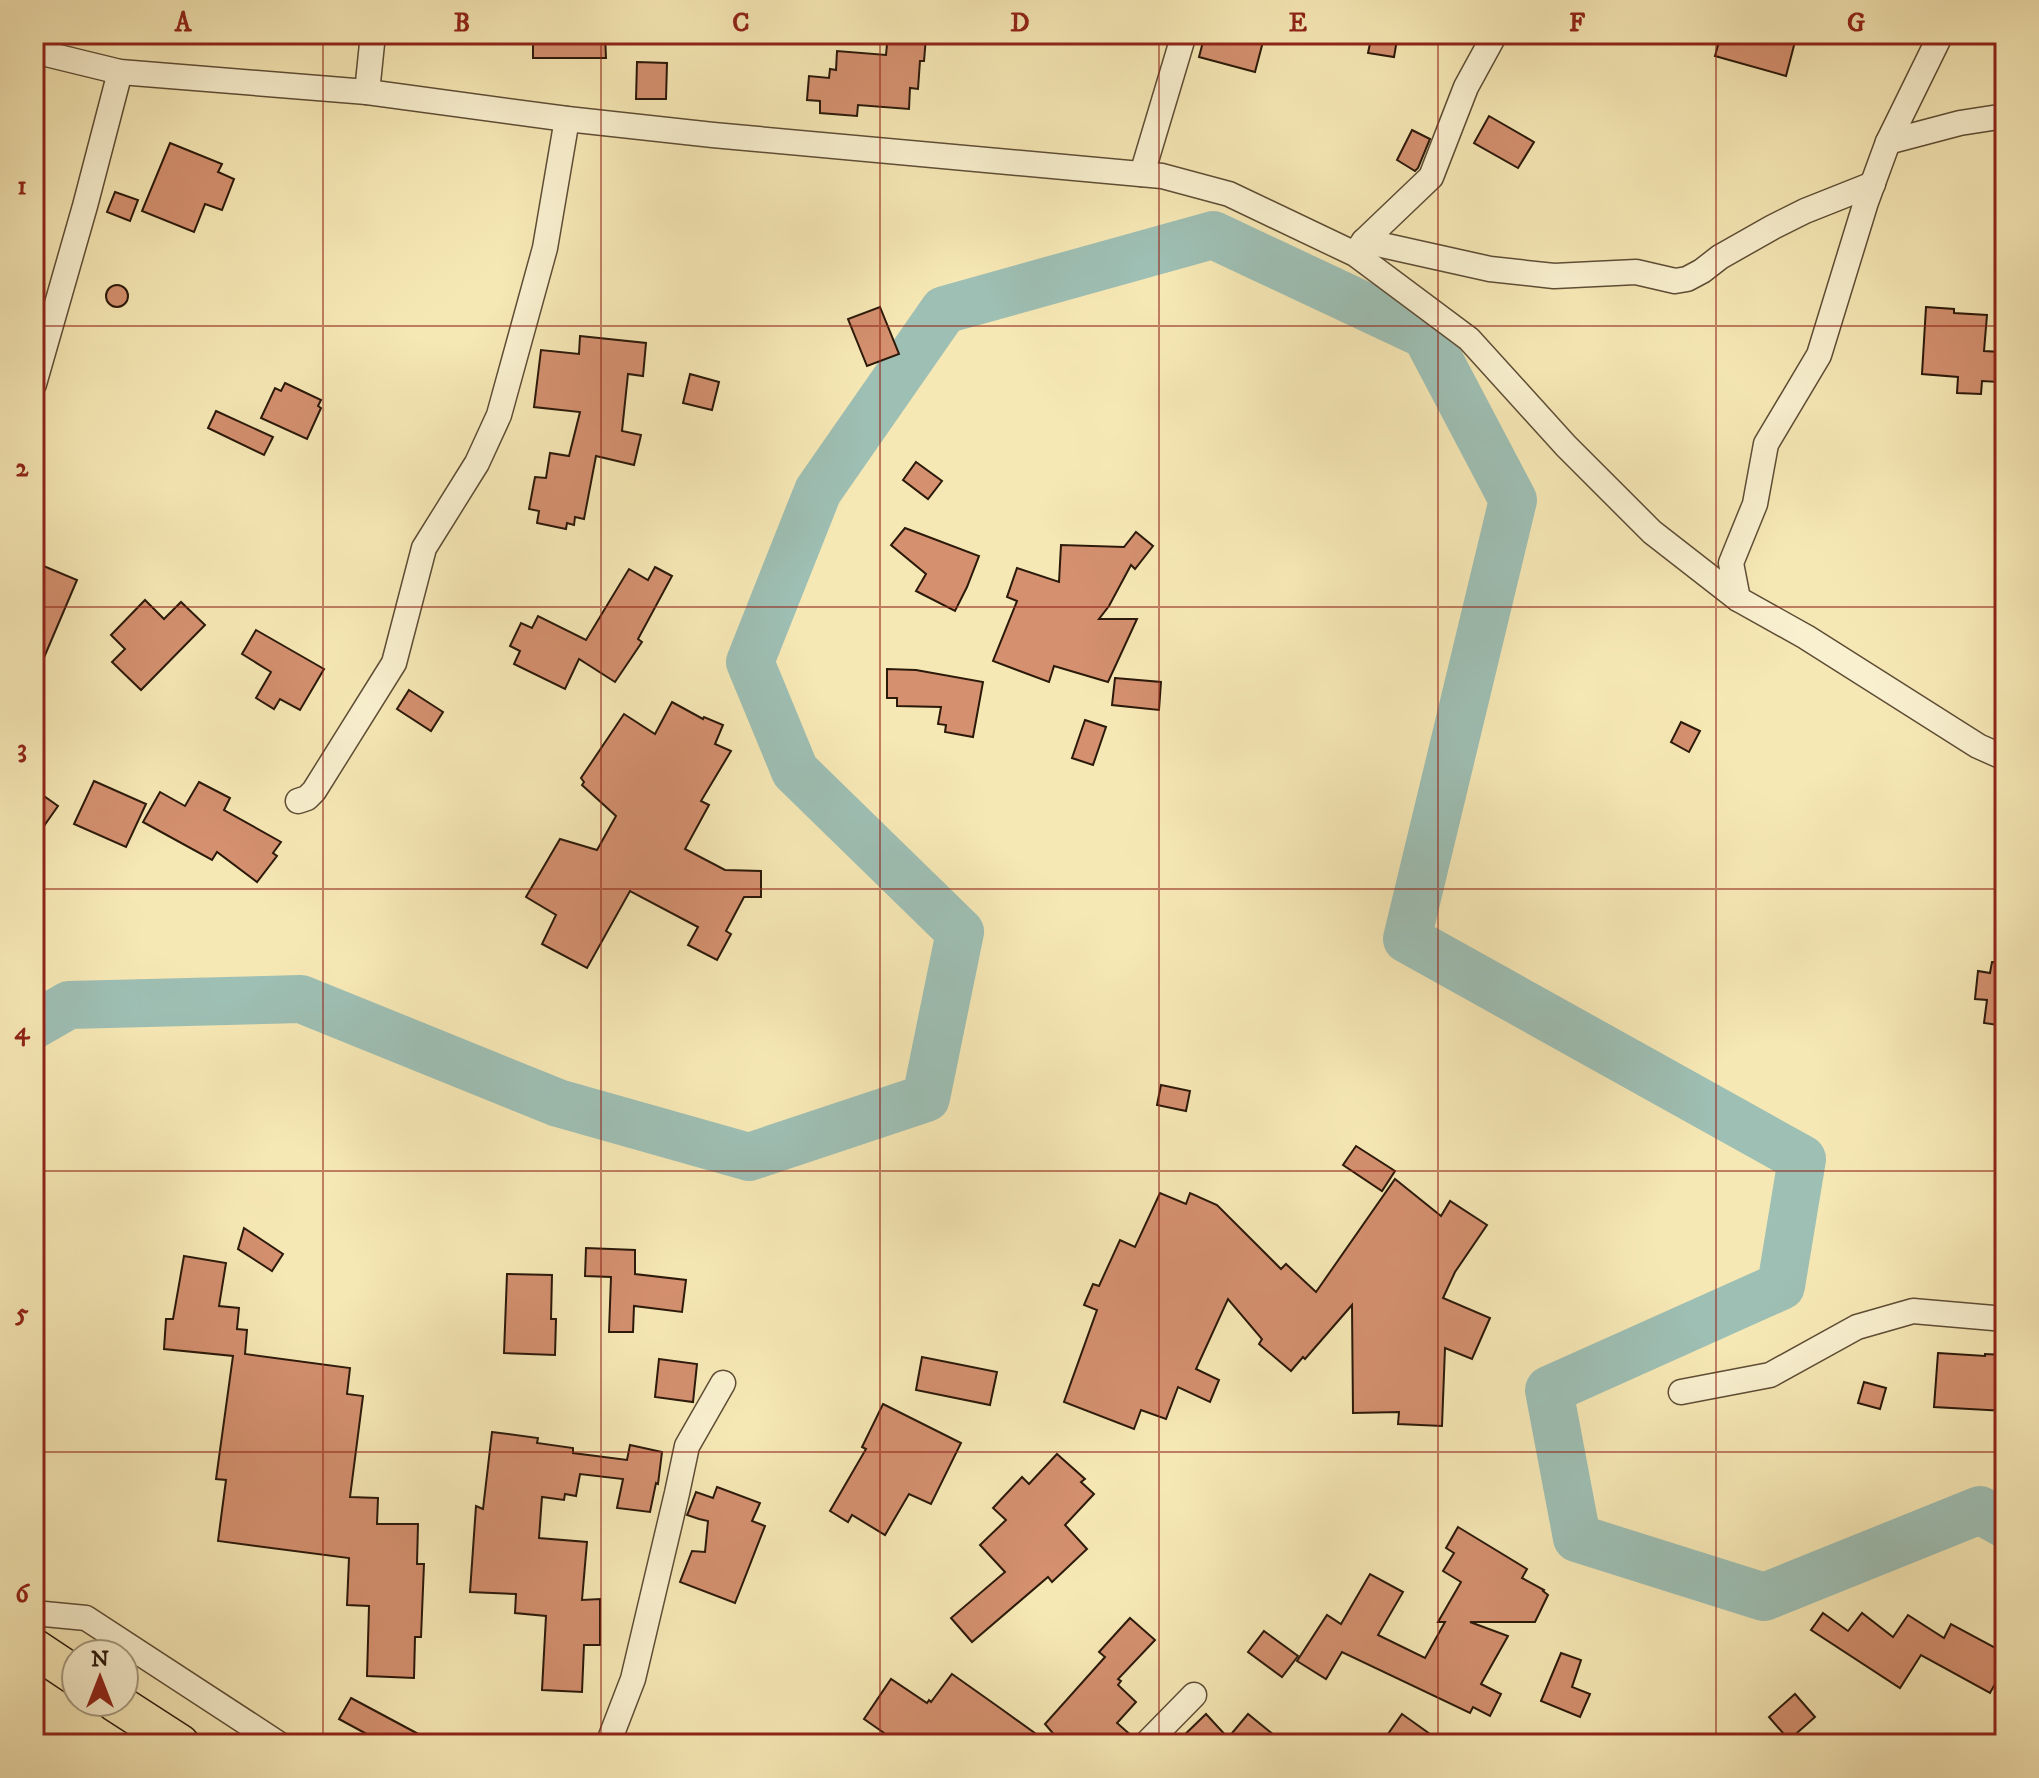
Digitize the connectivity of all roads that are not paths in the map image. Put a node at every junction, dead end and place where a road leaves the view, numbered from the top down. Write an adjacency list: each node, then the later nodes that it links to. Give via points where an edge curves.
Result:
1 (373, 34): 7 (street)
2 (1184, 34): 11 (street)
3 (1495, 34): 13 (street, via 1466,87 1431,177)
4 (1941, 34): 10 (street)
5 (34, 51): 6 (street)
6 (120, 72): 7 (street); 14 (street)
7 (367, 92): 9 (street)
8 (2005, 116): 10 (street)
9 (567, 119): 11 (street); 17 (street, via 545,248 499,415 477,463 424,548 394,663 314,791)
10 (1888, 142): 12 (street)
11 (1142, 174): 13 (street, via 1229,194)
12 (1873, 184): 13 (street, via 1805,211 1675,281 1636,272 1554,276); 15 (street, via 1819,355 1766,444 1755,504 1731,563)
13 (1359, 247): 15 (street, via 1469,339 1652,532)
14 (34, 384)
15 (1738, 599): 16 (street)
16 (2005, 758)
17 (298, 801)
18 (2005, 1319): 20 (street, via 1913,1311 1857,1327 1770,1375)
19 (723, 1383): 28 (street, via 687,1446 633,1679)
20 (1681, 1392)
21 (34, 1613): 27 (street, via 86,1618)
22 (34, 1648): 23 (highway)
23 (60, 1665)
24 (1194, 1695): 29 (street)
25 (140, 1718): 26 (highway)
26 (180, 1744)
27 (279, 1744)
28 (608, 1744)
29 (1146, 1744)

